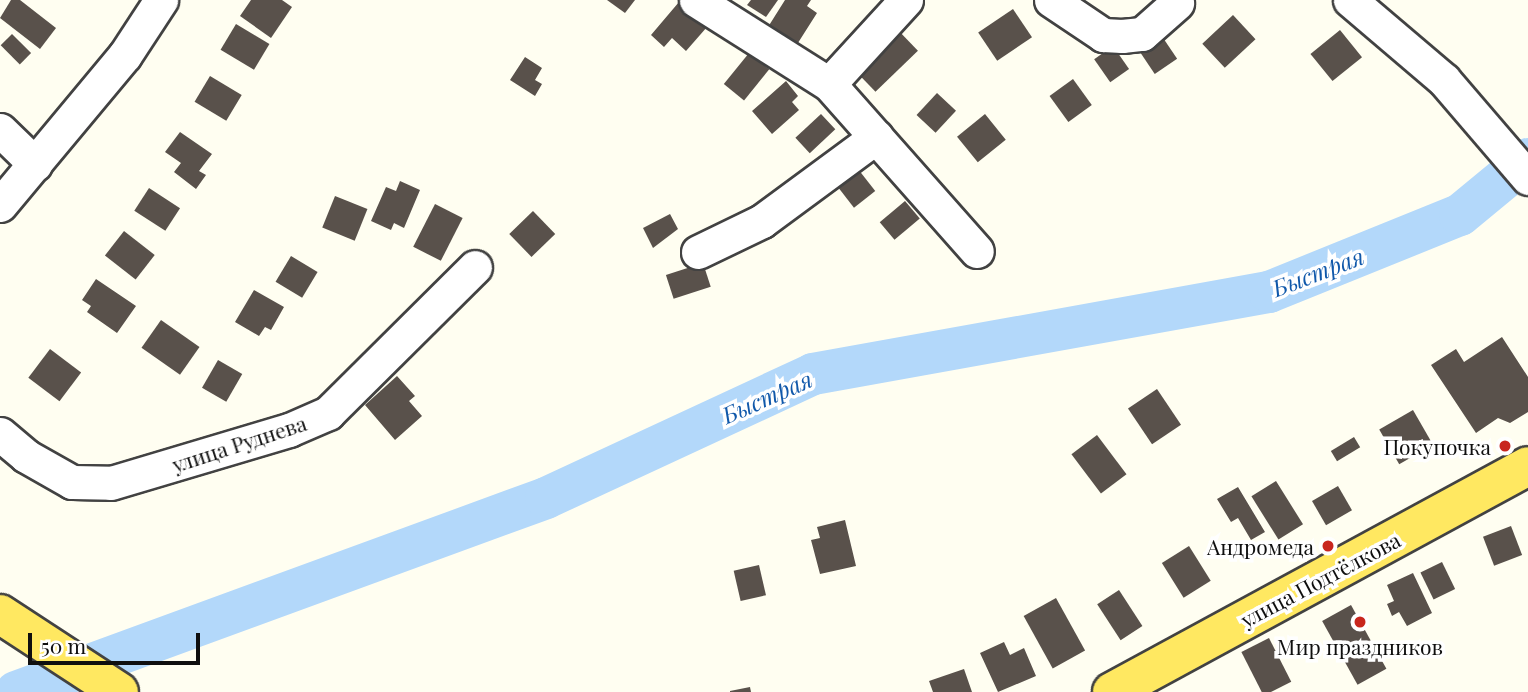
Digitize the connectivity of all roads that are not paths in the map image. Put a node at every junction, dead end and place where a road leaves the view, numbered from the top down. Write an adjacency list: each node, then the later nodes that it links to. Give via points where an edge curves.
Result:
1 (161, 0): 11 (street, via 125,55)
2 (696, 0): 8 (street)
3 (906, 0): 8 (street)
4 (1051, 0): 6 (street, via 1103,35 1122,36 1142,34)
5 (1350, 0): 7 (street)
6 (1177, 3)
7 (1382, 11): 12 (street)
8 (829, 84): 10 (street)
9 (0, 130): 11 (street)
10 (876, 137): 14 (street); 15 (street, via 762,222)
11 (35, 164): 13 (street)
12 (1528, 178)
13 (0, 205)
14 (977, 251)
15 (698, 252)
16 (475, 267): 17 (street, улица Руднева, via 328,413 289,430 111,483 72,482 26,456)
17 (0, 434)
18 (1528, 466): 21 (main road, улица Подтёлкова)
19 (0, 614): 20 (main road)
20 (120, 692)
21 (1112, 692)

